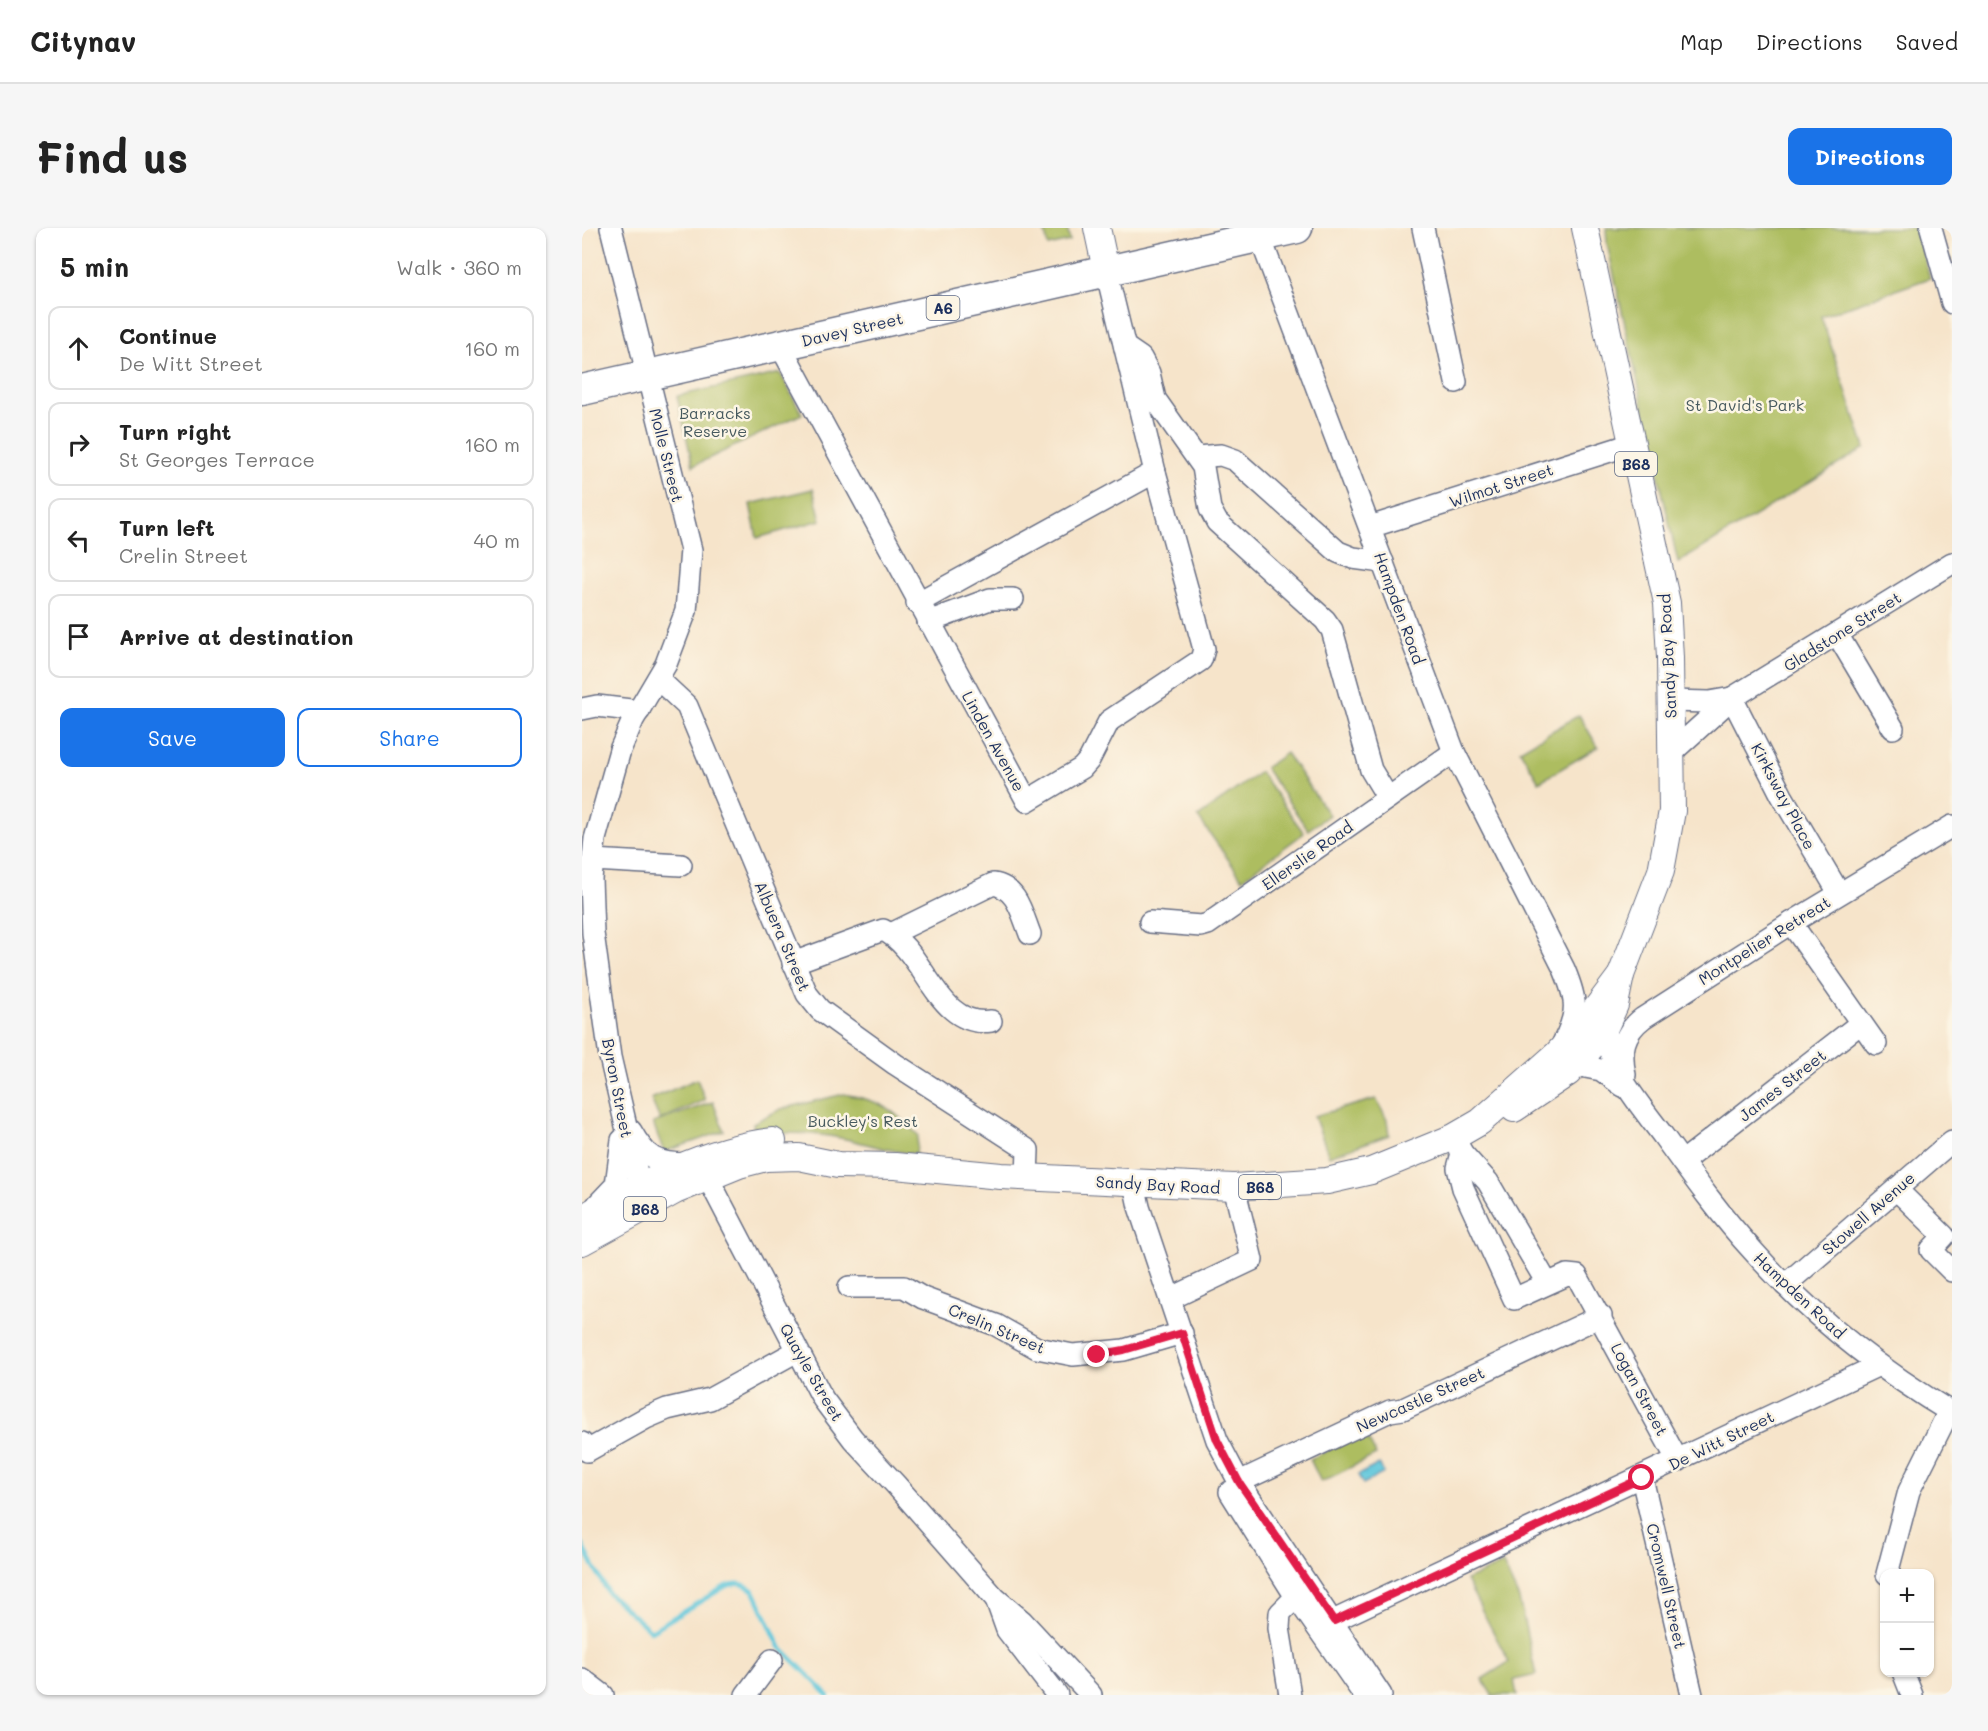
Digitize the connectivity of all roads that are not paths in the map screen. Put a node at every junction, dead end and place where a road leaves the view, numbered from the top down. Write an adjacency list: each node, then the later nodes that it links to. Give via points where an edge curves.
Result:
1 (611, 228): 12 (street, Molle Street)
2 (1097, 228): 8 (main road)
3 (1297, 228): 7 (highway, Davey Street / A6)
4 (1423, 228): 13 (street)
5 (1585, 228): 15 (main road, Sandy Bay Road / B68)
6 (1930, 228): 9 (street)
7 (1260, 237): 8 (highway, Davey Street / A6); 18 (street, Hampden Road)
8 (1106, 270): 10 (highway, Davey Street / A6); 11 (street, Linden Avenue)
9 (1952, 303)
10 (780, 345): 12 (highway, Davey Street / A6); 22 (street, Linden Avenue)
11 (1125, 347): 16 (street, via 1142,358 1155,399); 17 (street, Linden Avenue)
12 (647, 376): 14 (highway, Davey Street / A6); 25 (street, Molle Street, via 691,550 686,611)
13 (1456, 382)
14 (582, 390)
15 (1632, 444): 18 (street, Wilmot Street); 27 (main road, Sandy Bay Road / B68, via 1667,603)
16 (1197, 457): 19 (street, via 1221,455 1235,460 1338,552); 33 (street, via 1217,522 1332,630 1371,770)
17 (1155, 472): 22 (street); 23 (street, Linden Avenue, via 1204,649 1201,660 1109,721 1082,768 1027,801)
18 (1370, 527): 19 (street, Hampden Road)
19 (1383, 562): 31 (street, Hampden Road)
20 (1952, 563): 24 (street, Gladstone Street)
21 (1013, 599): 23 (street, via 990,599)
22 (917, 603): 23 (street, Linden Avenue)
23 (928, 622)
24 (1837, 634): 26 (street, Gladstone Street); 30 (street, via 1863,685)
25 (658, 680): 29 (street, Byron Street); 42 (street, Albuera Street, via 687,706)
26 (1732, 698): 27 (street, Gladstone Street); 32 (street, Gladstone Street); 37 (street, Kirksway Place, via 1782,796)
27 (1670, 701): 32 (main road, Sandy Bay Road / B68)
28 (582, 709): 29 (street, via 597,706)
29 (639, 711): 35 (street, Byron Street, via 620,750 606,794)
30 (1893, 728)
31 (1454, 752): 33 (street, Ellerslie Road); 43 (street, Hampden Road)
32 (1672, 752): 44 (main road, Sandy Bay Road / B68, via 1672,811 1665,857)
33 (1388, 798): 38 (street, Ellerslie Road, via 1208,924)
34 (1952, 826): 37 (street, Montpelier Retreat)
35 (593, 861): 36 (street); 52 (street, Byron Street, via 593,933)
36 (681, 865)
37 (1839, 893): 39 (street, Montpelier Retreat)
38 (1150, 922)
39 (1791, 922): 47 (street); 51 (street, Montpelier Retreat, via 1634,1025 1625,1038 1622,1053)
40 (891, 934): 41 (street, via 993,884 1008,889 1014,896); 42 (street, via 875,931); 46 (street, via 961,1018)
41 (1030, 934)
42 (793, 963): 57 (street, Albuera Street, via 807,994 820,1010 1028,1150)
43 (1564, 969): 45 (street, Hampden Road, via 1586,997); 50 (street, Hampden Road, via 1575,1008)
44 (1621, 975): 45 (main road, Sandy Bay Road / B68); 48 (main road, Sandy Bay Road / B68)
45 (1601, 999): 50 (main road, Sandy Bay Road / B68)
46 (991, 1021)
47 (1860, 1023): 49 (street); 55 (street, James Street)
48 (1606, 1025): 50 (main road, Sandy Bay Road / B68); 51 (street, Hampden Road, via 1609,1052)
49 (1875, 1044)
50 (1566, 1059): 51 (street, Hampden Road, via 1601,1070); 54 (main road, Sandy Bay Road / B68, via 1509,1112 1480,1122)
51 (1629, 1089): 55 (street, Hampden Road)
52 (622, 1115): 56 (street, via 644,1152 658,1161); 61 (street, Byron Street); 64 (street, via 616,1185)
53 (1952, 1141): 60 (street, Stowell Avenue)
54 (1458, 1145): 59 (main road, Sandy Bay Road / B68, via 1327,1181); 62 (street); 63 (street, via 1463,1188)
55 (1682, 1162): 70 (street, Hampden Road, via 1752,1251)
56 (699, 1171): 57 (main road, Sandy Bay Road / B68, via 766,1158 799,1157 838,1165); 61 (main road, Sandy Bay Road / B68); 75 (street, Quayle Street)
57 (1027, 1177): 58 (main road, Sandy Bay Road / B68)
58 (1134, 1183): 59 (main road, Sandy Bay Road / B68); 72 (street)
59 (1234, 1188): 72 (street, via 1252,1260)
60 (1896, 1189): 68 (street, via 1944,1236 1931,1250); 70 (street, Stowell Avenue)
61 (643, 1197): 64 (main road, Sandy Bay Road / B68); 65 (main road, Sandy Bay Road / B68)
62 (1499, 1201): 63 (street); 66 (street)
63 (1475, 1213): 67 (street)
64 (582, 1217)
65 (582, 1242)
66 (1524, 1243): 67 (street); 69 (street)
67 (1495, 1258): 69 (street, via 1514,1299)
68 (1952, 1271)
69 (1547, 1283): 73 (street, Logan Street, via 1567,1275 1577,1276)
70 (1785, 1285): 76 (street, Hampden Road)
71 (849, 1287): 74 (street, Crelin Street, via 904,1287 922,1298 996,1325 1036,1348 1073,1355 1124,1350)
72 (1170, 1299): 74 (street)
73 (1601, 1317): 80 (street, Logan Street); 82 (street, Newcastle Street)
74 (1182, 1333): 78 (street)
75 (797, 1351): 79 (street, via 710,1399 646,1418 587,1451); 85 (street, Quayle Street, via 823,1399 853,1439)
76 (1879, 1365): 77 (street, Hampden Road); 80 (street, De Witt Street)
77 (1950, 1412): 83 (street, via 1910,1491)
78 (1217, 1440): 82 (street); 84 (street, via 1223,1480)
79 (582, 1443)
80 (1678, 1461): 81 (street, De Witt Street)
81 (1642, 1478): 86 (street, De Witt Street); 97 (street, Cromwell Street)
82 (1239, 1482): 86 (street)
83 (1888, 1569)
84 (1296, 1597): 94 (street, via 1280,1613 1279,1628); 95 (street)
85 (995, 1598): 92 (street, Quayle Street, via 1008,1630); 93 (street, Quayle Street, via 1022,1621)
86 (1334, 1621): 96 (street)
87 (772, 1660): 91 (street)
88 (1905, 1677): 98 (street)
89 (582, 1679): 90 (street)
90 (603, 1695)
91 (746, 1695)
92 (1057, 1695)
93 (1091, 1695)
94 (1290, 1695)
95 (1364, 1695)
96 (1381, 1695)
97 (1692, 1695)
98 (1912, 1695)

